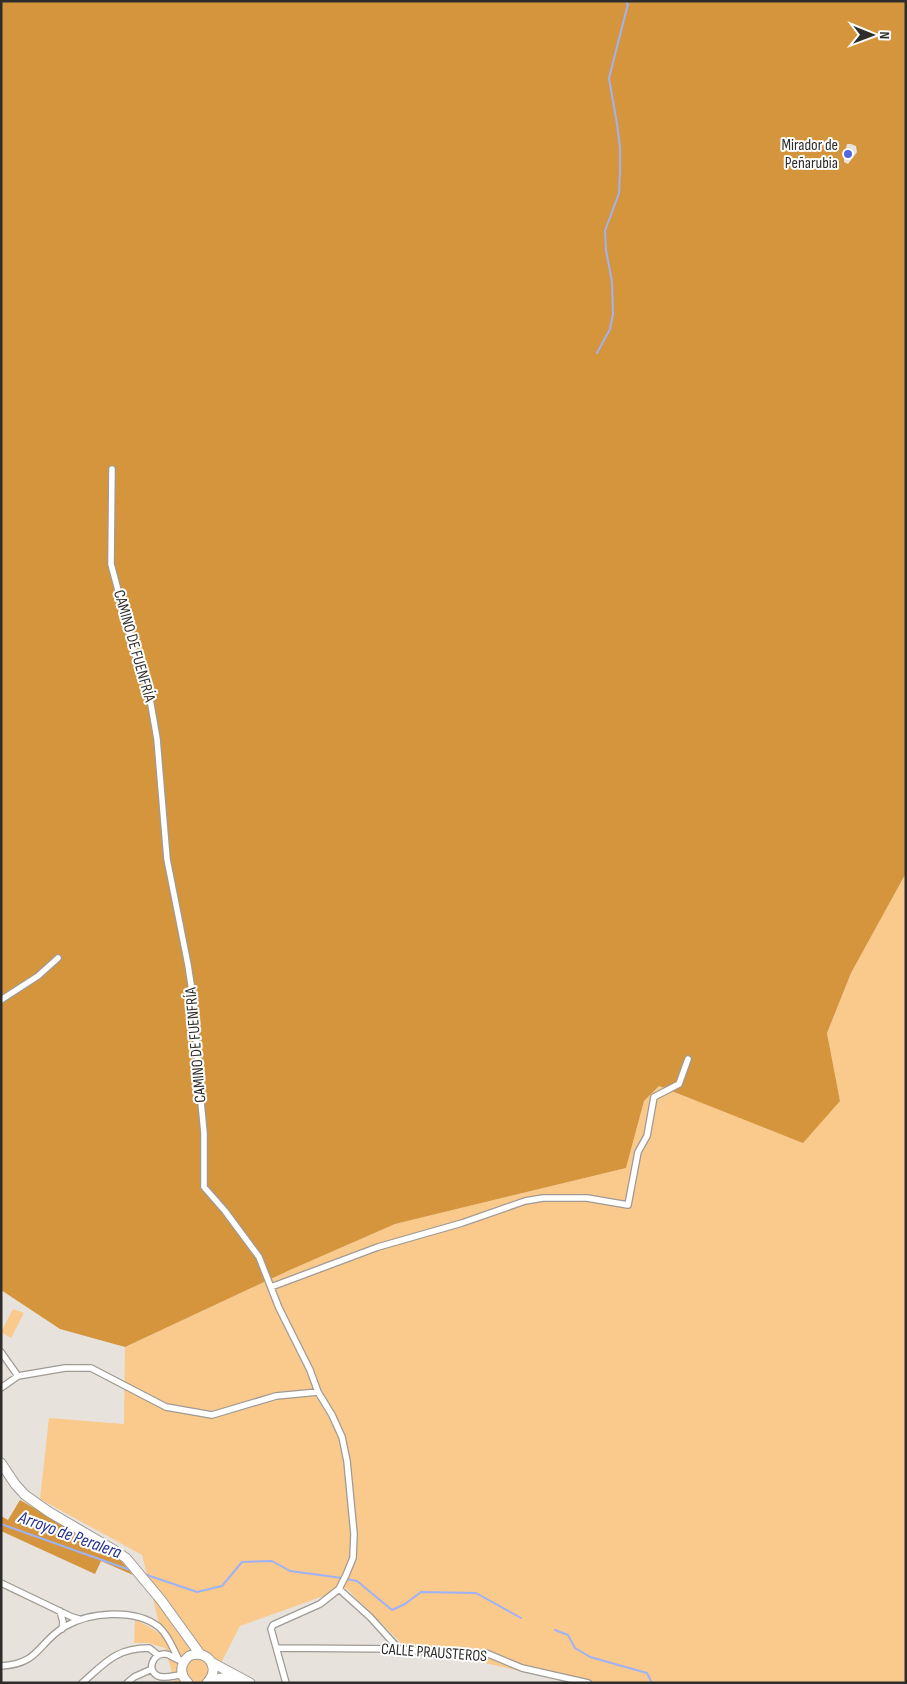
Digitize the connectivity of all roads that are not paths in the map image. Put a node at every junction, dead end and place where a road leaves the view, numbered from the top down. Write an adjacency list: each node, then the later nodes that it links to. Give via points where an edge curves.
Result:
1 (112, 469): 5 (street, CAMINO DE FUENFRÍA, via 111,564 137,662 146,676 157,739 167,859 194,1004 204,1133 204,1186 258,1257)
2 (58, 958): 3 (street, via 38,976)
3 (1, 1000)
4 (688, 1059): 5 (street, via 679,1084 654,1097 647,1136 638,1152 628,1205 587,1198 525,1201 378,1247)
5 (271, 1287): 9 (street, CAMINO DE FUENFRÍA)
6 (1, 1352): 7 (street)
7 (18, 1376): 8 (street); 9 (street, via 65,1368 91,1368 166,1407 212,1415 276,1396)
8 (1, 1388)
9 (318, 1392): 12 (street, CAMINO DE FUENFRÍA, via 342,1437 347,1461 353,1558)
10 (1, 1463): 16 (main road, via 25,1494 126,1558)
11 (1, 1583): 13 (street)
12 (340, 1586): 18 (street, via 320,1604 273,1625); 19 (street)
13 (60, 1611): 14 (street); 15 (street)
14 (79, 1619): 15 (street); 17 (street, via 109,1614 132,1616 159,1628)
15 (62, 1628): 24 (street, via 29,1660)
16 (184, 1632): 21 (main road); 22 (main road, via 188,1646)
17 (170, 1644): 20 (street, via 169,1650); 22 (street)
18 (277, 1648): 19 (street, CALLE PRAUSTEROS); 31 (street)
19 (399, 1649): 32 (street, CALLE PRAUSTEROS, via 448,1654 486,1653 522,1668)
20 (161, 1654): 22 (street); 25 (street, via 152,1662); 28 (street, via 149,1648 126,1650 116,1654)
21 (200, 1654): 22 (main road); 23 (main road)
22 (184, 1659): 26 (main road)
23 (211, 1662): 27 (main road, via 214,1672); 30 (main road)
24 (1, 1666)
25 (152, 1669): 26 (street, via 160,1677); 29 (street)
26 (185, 1679)
27 (208, 1682): 30 (main road, via 222,1678)
28 (82, 1683)
29 (127, 1683)
30 (250, 1683)
31 (286, 1683)
32 (588, 1683)

